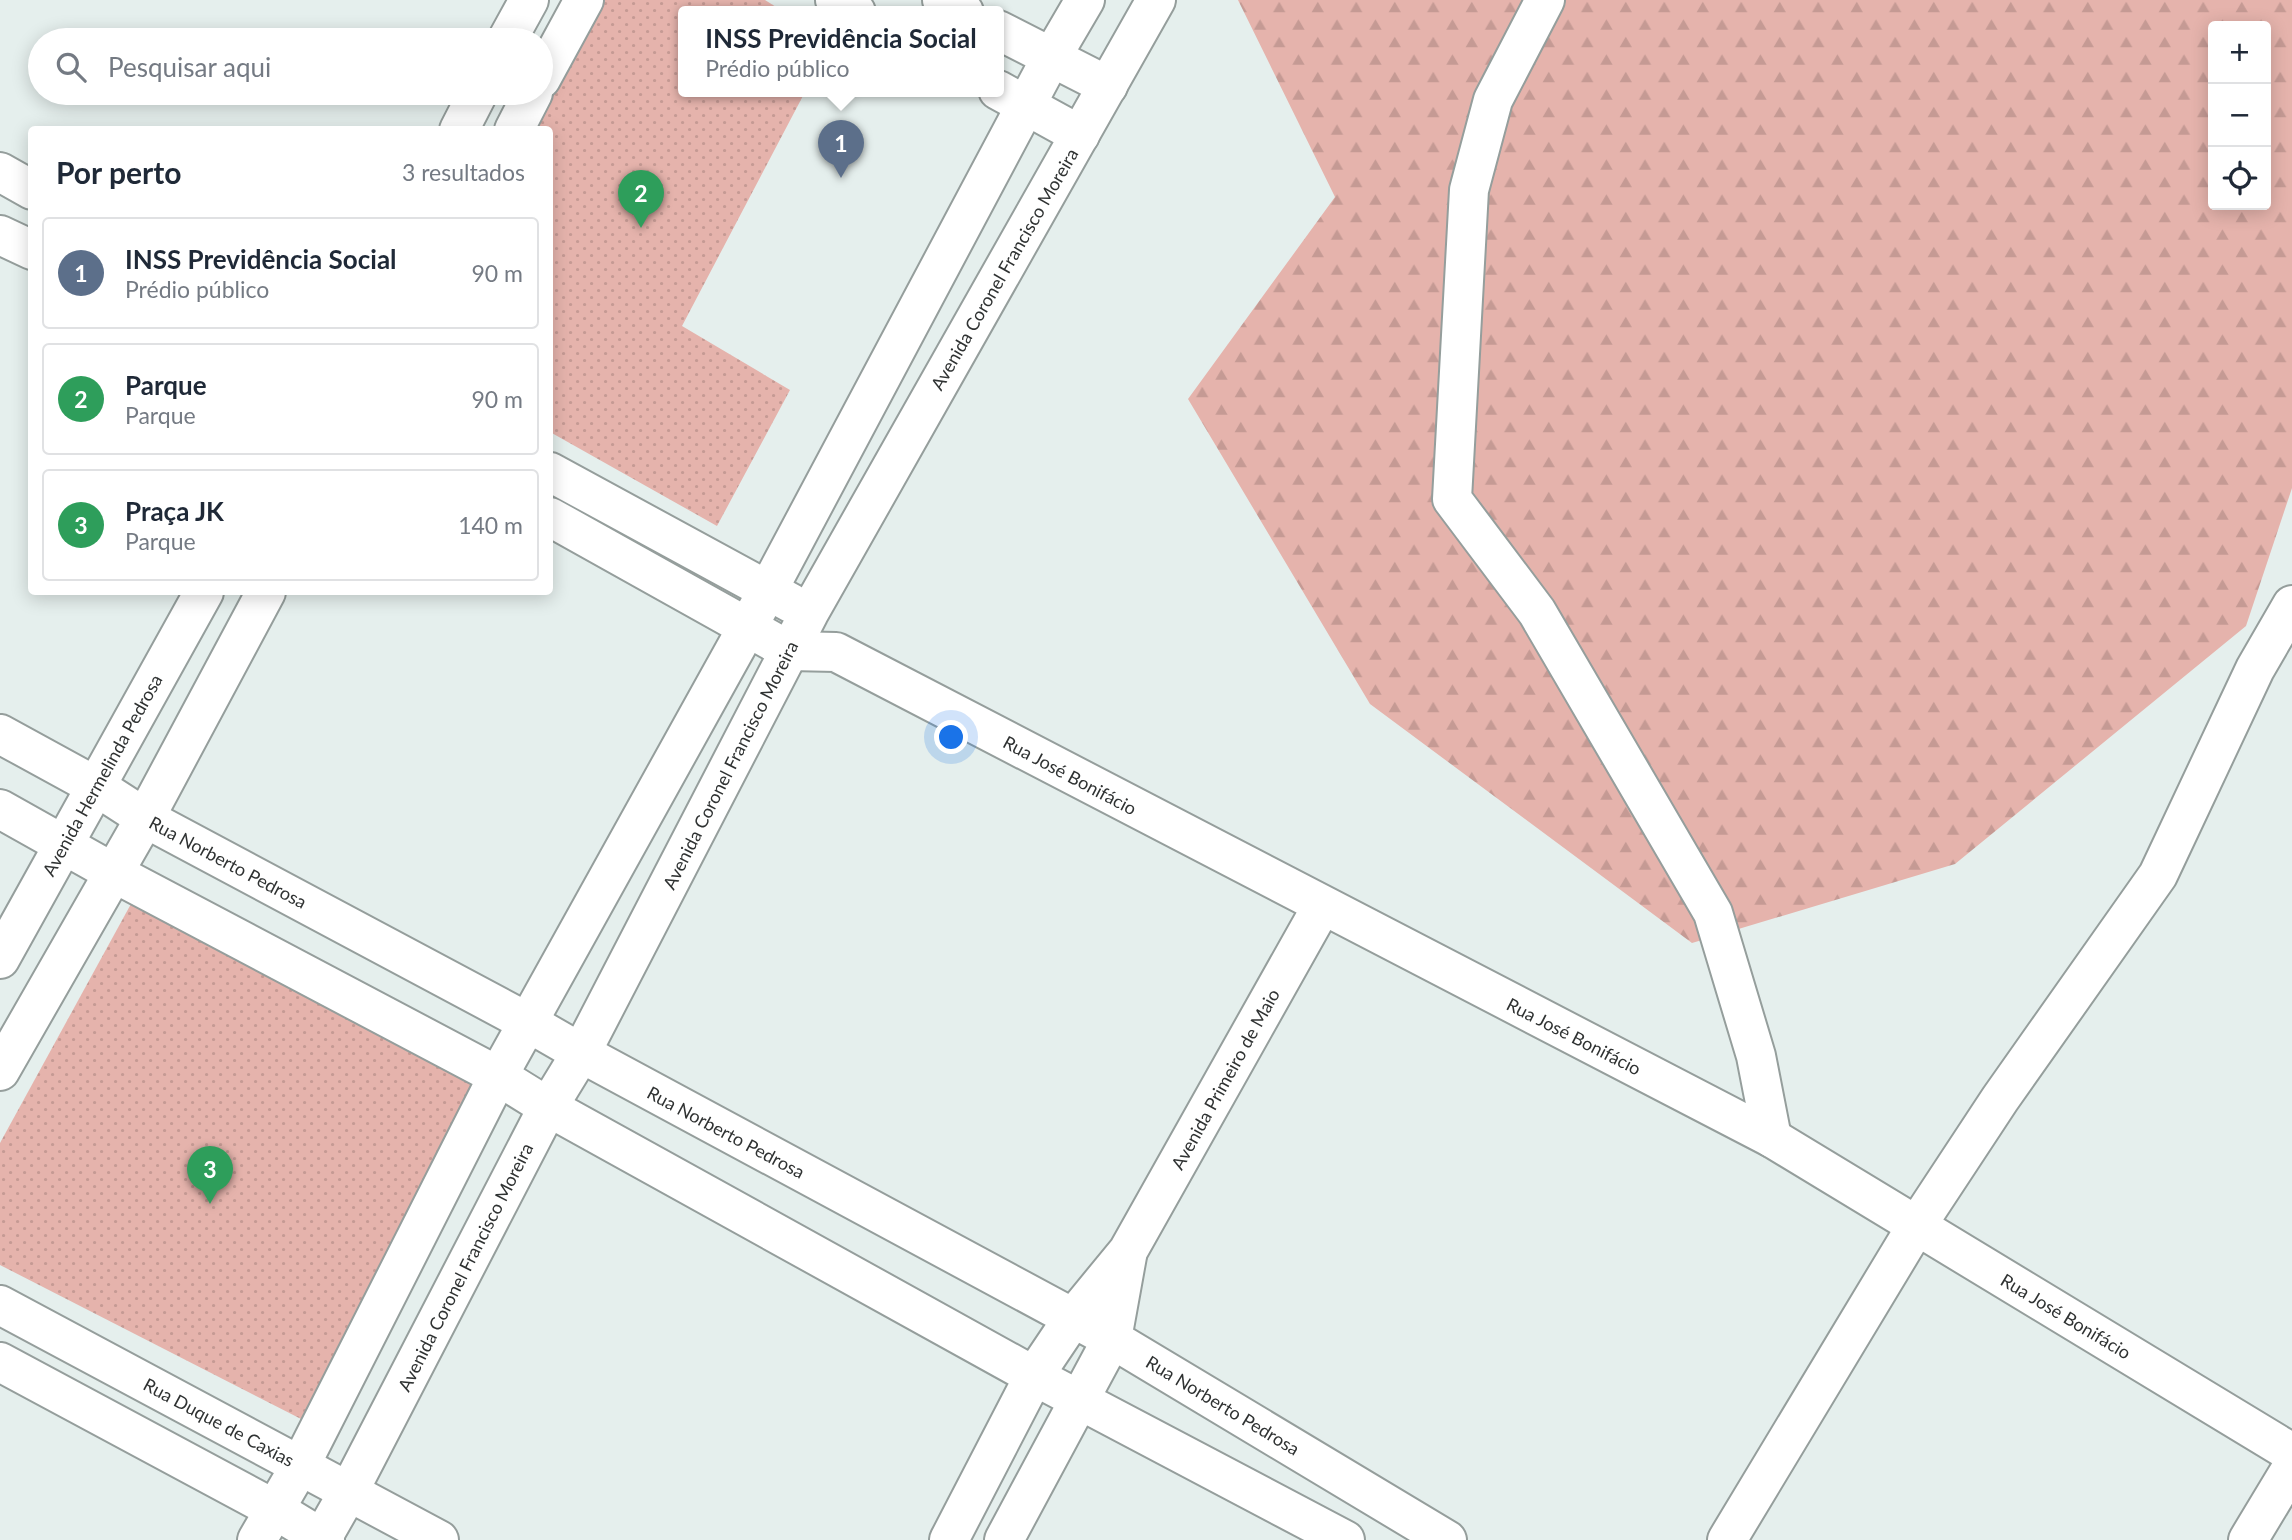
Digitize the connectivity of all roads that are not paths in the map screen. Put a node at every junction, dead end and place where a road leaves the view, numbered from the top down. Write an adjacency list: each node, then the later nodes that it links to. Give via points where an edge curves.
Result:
1 (529, 0): 6 (street)
2 (584, 0): 8 (street)
3 (1084, 0): 9 (street)
4 (1156, 0): 10 (street, Avenida Coronel Francisco Moreira)
5 (1545, 0): 44 (street, via 1493,100 1469,190 1452,499 1537,612 1713,913 1756,1056)
6 (514, 28)
7 (1004, 33): 9 (street)
8 (553, 57)
9 (1051, 58): 10 (street); 11 (street)
10 (1108, 86): 16 (street, Avenida Coronel Francisco Moreira)
11 (1012, 98): 16 (street); 23 (street)
12 (472, 105): 14 (street)
13 (527, 105): 15 (street)
14 (460, 126)
15 (516, 126)
16 (1080, 135): 27 (street, Avenida Coronel Francisco Moreira)
17 (0, 172): 18 (street)
18 (28, 188)
19 (0, 234): 20 (street)
20 (28, 248)
21 (553, 474): 23 (street, Rua José Bonifácio)
22 (553, 519): 28 (street, Rua José Bonifácio)
23 (768, 590): 27 (street, Rua José Bonifácio); 28 (street)
24 (202, 595): 32 (street, Avenida Hermelinda Pedrosa)
25 (264, 595): 34 (street)
26 (2292, 605): 45 (street, via 2255,669 2158,875)
27 (809, 613): 29 (street, Avenida Coronel Francisco Moreira); 30 (street, Rua José Bonifácio)
28 (749, 626): 29 (street, Rua José Bonifácio); 39 (street)
29 (790, 650): 30 (street, Rua José Bonifácio); 40 (street, Avenida Coronel Francisco Moreira)
30 (836, 652): 37 (street, Rua José Bonifácio)
31 (0, 734): 32 (street, Rua Norberto Pedrosa)
32 (97, 788): 34 (street, Rua Norberto Pedrosa); 35 (street, Avenida Hermelinda Pedrosa)
33 (0, 808): 35 (street)
34 (145, 818): 36 (street); 39 (street, Rua Norberto Pedrosa)
35 (63, 844): 36 (street); 38 (street, Avenida Hermelinda Pedrosa)
36 (114, 873): 41 (street); 42 (street)
37 (1322, 906): 44 (street, Rua José Bonifácio); 46 (street, Avenida Primeiro de Maio)
38 (0, 959)
39 (528, 1023): 40 (street, Rua Norberto Pedrosa); 42 (street)
40 (580, 1053): 43 (street, Avenida Coronel Francisco Moreira); 48 (street, Rua Norberto Pedrosa)
41 (0, 1071)
42 (498, 1076): 43 (street); 54 (street)
43 (548, 1107): 51 (street); 56 (street, Avenida Coronel Francisco Moreira)
44 (1772, 1138): 45 (street, Rua José Bonifácio)
45 (1917, 1225): 53 (street, Rua José Bonifácio); 64 (street)
46 (1128, 1251): 48 (street, Avenida Primeiro de Maio); 49 (street, Avenida Primeiro de Maio)
47 (0, 1305): 54 (street, Rua Duque de Caxias)
48 (1073, 1318): 49 (street, Rua Norberto Pedrosa); 51 (street, Avenida Primeiro de Maio)
49 (1112, 1339): 52 (street, Avenida Primeiro de Maio); 63 (street, Rua Norberto Pedrosa)
50 (0, 1362): 57 (street)
51 (1034, 1376): 52 (street); 60 (street, Avenida Primeiro de Maio)
52 (1078, 1398): 61 (street, Avenida Primeiro de Maio); 62 (street)
53 (2292, 1453)
54 (300, 1466): 56 (street, Rua Duque de Caxias); 57 (street)
55 (2292, 1468): 65 (street)
56 (349, 1491): 58 (street, Avenida Coronel Francisco Moreira); 59 (street, Rua Duque de Caxias)
57 (265, 1524): 58 (street)
58 (323, 1539)
59 (439, 1540)
60 (949, 1540)
61 (1004, 1540)
62 (1345, 1540)
63 (1447, 1540)
64 (1727, 1540)
65 (2248, 1540)

